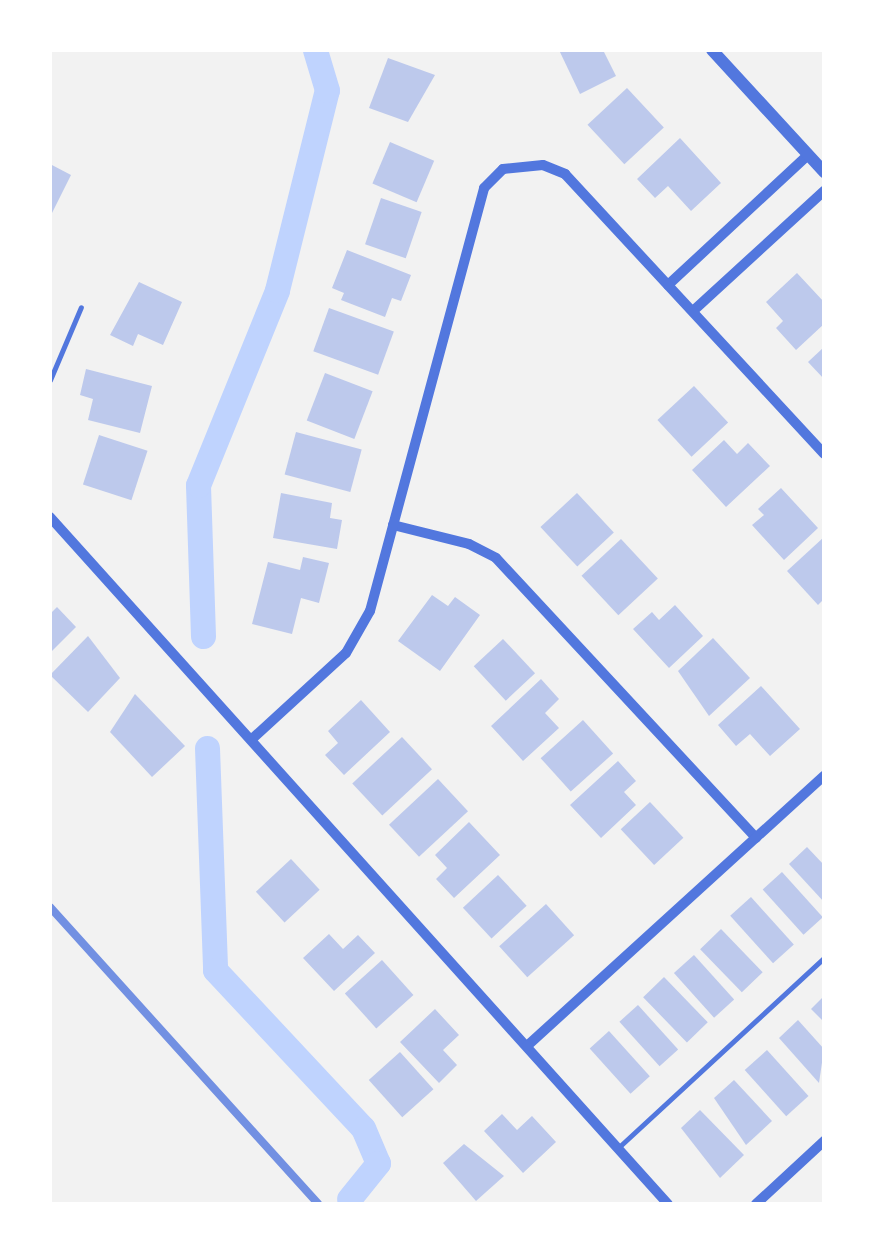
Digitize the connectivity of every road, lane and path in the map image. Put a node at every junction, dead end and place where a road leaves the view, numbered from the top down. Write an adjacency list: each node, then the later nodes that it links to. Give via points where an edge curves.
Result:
1 (712, 50): 2 (street)
2 (808, 155): 3 (street); 5 (street)
3 (824, 172)
4 (824, 191): 7 (street)
5 (668, 285): 7 (street); 11 (street, via 565,174 519,164 484,188)
6 (81, 307): 8 (lane)
7 (692, 311): 9 (street)
8 (50, 380)
9 (824, 454)
10 (50, 517): 12 (street)
11 (393, 525): 12 (street, via 359,634); 14 (street, via 496,558)
12 (252, 739): 16 (street)
13 (824, 776): 14 (street)
14 (756, 838): 16 (street)
15 (824, 958): 18 (lane)
16 (527, 1046): 18 (street)
17 (824, 1141): 20 (street)
18 (618, 1148): 19 (street)
19 (668, 1204)
20 (756, 1204)

